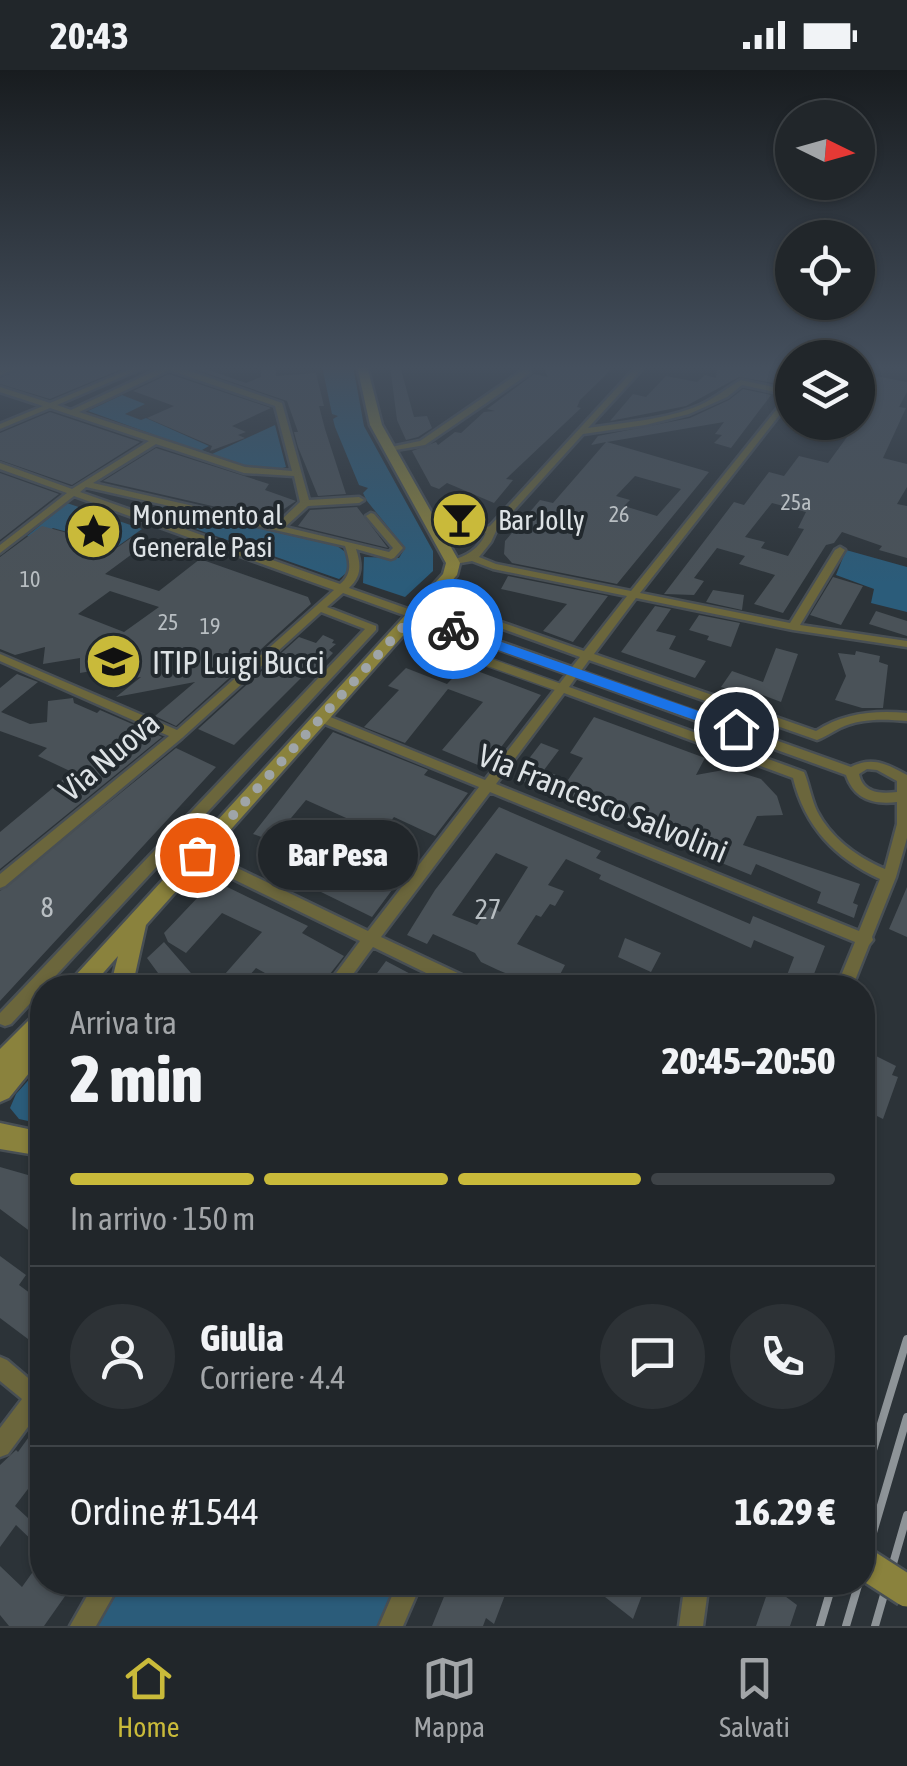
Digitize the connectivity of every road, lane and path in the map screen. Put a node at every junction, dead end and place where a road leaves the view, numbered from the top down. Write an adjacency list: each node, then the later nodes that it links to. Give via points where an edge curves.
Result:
1 (148, 439): 7 (street)
2 (288, 439): 10 (street)
3 (384, 439): 8 (main road)
4 (428, 439): 8 (street)
5 (575, 439): 18 (street)
6 (757, 439): 27 (street)
7 (155, 441): 10 (street, via 244,470); 11 (street)
8 (390, 448): 16 (main road)
9 (0, 466): 12 (street)
10 (298, 474): 14 (street)
11 (84, 484): 12 (street); 17 (street)
12 (72, 493): 22 (street); 26 (street)
13 (359, 500): 14 (street)
14 (304, 503): 17 (street)
15 (371, 516): 21 (street, via 398,548 392,556)
16 (433, 526): 19 (street); 20 (main road)
17 (279, 527): 21 (street)
18 (493, 528): 19 (street); 24 (street)
19 (478, 532): 20 (street); 24 (street, via 470,541)
20 (442, 543): 25 (main road)
21 (350, 544): 26 (street, via 356,565)
22 (0, 550)
23 (840, 550): 31 (street)
24 (474, 558): 25 (street); 27 (street)
25 (453, 563): 28 (main road)
26 (340, 588): 29 (street, Via Nuova); 30 (street)
27 (633, 595): 31 (street); 34 (street)
28 (428, 600): 30 (main road); 34 (street)
29 (319, 608): 40 (street, Via Nuova); 41 (street, via 372,628)
30 (414, 615): 32 (main road); 36 (street)
31 (794, 627): 33 (street)
32 (399, 630): 37 (street); 39 (main road)
33 (907, 644)
34 (586, 656): 36 (street); 38 (street, via 816,736 862,716)
35 (0, 657): 40 (street)
36 (574, 671): 37 (street); 42 (street)
37 (562, 688): 44 (street); 47 (street, via 799,775 811,815 832,846)
38 (907, 716)
39 (319, 717): 43 (main road); 44 (street, Via Francesco Salvolini)
40 (178, 735): 48 (street, Via Nuova)
41 (246, 764): 43 (street); 49 (street)
42 (853, 772): 45 (street, via 878,765); 45 (street, via 855,786 871,797)
43 (270, 774): 46 (main road)
44 (486, 786): 52 (street); 53 (street, Via Francesco Salvolini)
45 (903, 786): 47 (street, via 904,824)
46 (197, 855): 50 (main road); 52 (street)
47 (888, 876): 53 (street)
48 (0, 882)
49 (136, 882): 50 (street); 54 (street)
50 (161, 894): 51 (main road)
51 (138, 920): 55 (main road); 56 (main road)
52 (369, 938): 57 (street); 58 (street)
53 (866, 940): 59 (street)
54 (44, 975)
55 (86, 975)
56 (123, 975)
57 (343, 975)
58 (446, 975)
59 (850, 975)
60 (30, 989): 61 (street)
61 (2, 1017): 62 (street)
62 (30, 1029)
63 (30, 1039): 65 (main road)
64 (30, 1044): 66 (main road)
65 (0, 1066)
66 (0, 1090)
67 (2, 1135): 68 (main road)
68 (30, 1141)
69 (0, 1367): 70 (street)
70 (30, 1390)
71 (30, 1410): 72 (street)
72 (0, 1446)
73 (875, 1570): 74 (main road, bridge)
74 (907, 1591)
75 (101, 1595): 78 (street)
76 (404, 1595): 79 (street)
77 (696, 1595): 80 (street)
78 (82, 1626)
79 (390, 1626)
80 (691, 1626)

